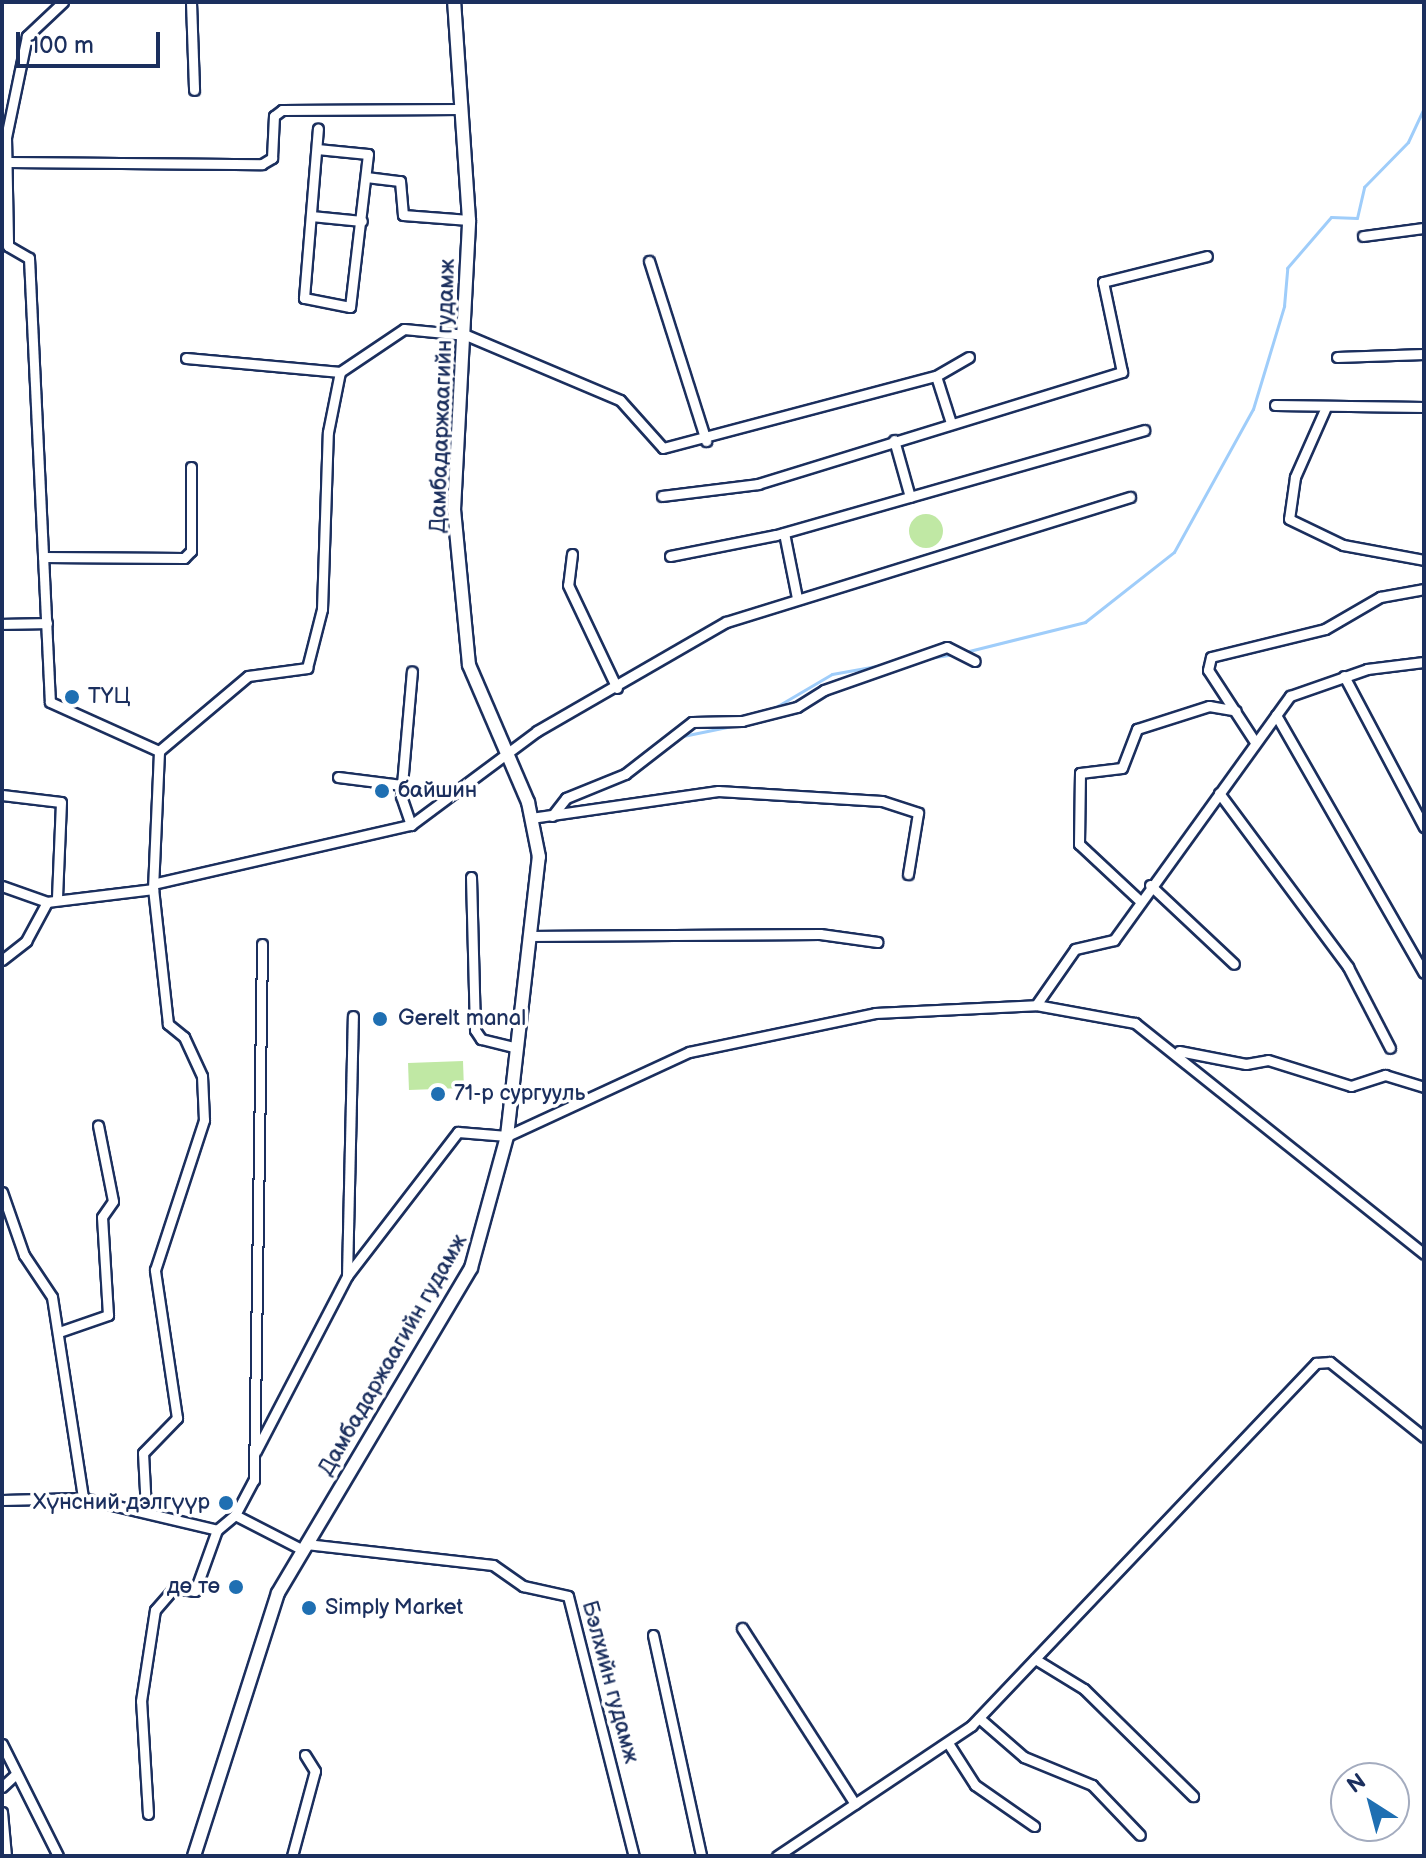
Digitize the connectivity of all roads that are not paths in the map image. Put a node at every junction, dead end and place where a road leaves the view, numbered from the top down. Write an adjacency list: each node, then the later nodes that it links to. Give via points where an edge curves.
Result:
1 (63, 2): 8 (street, via 27,36 6,137)
2 (191, 2): 4 (street)
3 (454, 2): 5 (main road, Дамбадаржаагийн гудамж)
4 (194, 90)
5 (460, 109): 8 (street, via 282,110 274,116 272,158 262,164); 11 (main road, Дамбадаржаагийн гудамж)
6 (318, 129): 7 (street)
7 (317, 149): 9 (street, via 366,152); 10 (street)
8 (8, 162): 15 (street)
9 (366, 177): 11 (street, via 400,181 403,215); 12 (street)
10 (311, 216): 12 (street); 12 (street, via 309,304 352,306)
11 (469, 220): 18 (main road, Дамбадаржаагийн гудамж)
12 (362, 221)
13 (1424, 228): 14 (street)
14 (1363, 236)
15 (5, 247): 39 (street, via 29,258)
16 (1207, 256): 28 (street, via 1103,282 1122,372)
17 (649, 261): 31 (street)
18 (466, 335): 23 (street, via 404,329); 31 (street, via 620,400 659,446); 54 (main road, Дамбадаржаагийн гудамж, via 454,510 469,665)
19 (1424, 354): 21 (street)
20 (969, 357): 24 (street)
21 (1337, 357)
22 (186, 358): 23 (street)
23 (340, 372): 53 (street, via 328,432 322,609 307,668 248,676)
24 (936, 376): 28 (street); 31 (street)
25 (1275, 405): 26 (street)
26 (1326, 407): 27 (street); 40 (street, via 1295,477 1289,519 1343,545)
27 (1424, 407)
28 (951, 423): 30 (street)
29 (1144, 430): 34 (street)
30 (894, 440): 33 (street, via 758,484); 34 (street)
31 (706, 441)
32 (191, 467): 39 (street, via 191,551 184,558)
33 (662, 496)
34 (910, 497): 36 (street)
35 (1130, 497): 42 (street)
36 (784, 533): 38 (street); 42 (street)
37 (572, 554): 49 (street, via 568,585)
38 (670, 556)
39 (43, 557): 43 (street)
40 (1424, 560)
41 (1424, 589): 50 (street, via 1380,597 1325,629 1211,657 1208,670)
42 (797, 598): 49 (street, via 726,622)
43 (47, 623): 44 (street); 53 (street, via 53,708 95,718 120,740)
44 (2, 624)
45 (972, 658): 59 (street, via 958,647 824,690 797,707 742,721 692,722 625,774 566,798)
46 (1424, 662): 48 (street)
47 (412, 671): 56 (street)
48 (1344, 676): 51 (street, via 1290,696); 62 (street)
49 (617, 688): 54 (street)
50 (1236, 711): 52 (street); 69 (street, via 1209,706 1137,729 1122,768 1080,773 1079,844)
51 (1276, 715): 52 (street); 74 (street)
52 (1255, 742): 57 (street)
53 (159, 751): 67 (street)
54 (505, 756): 60 (main road, Дамбадаржаагийн гудамж); 61 (street)
55 (338, 777): 56 (street)
56 (402, 785): 61 (street)
57 (1219, 793): 65 (street); 81 (street, via 1348,967)
58 (2, 795): 68 (street, via 61,802)
59 (552, 816): 60 (street); 63 (street, via 718,791 882,801 918,813)
60 (531, 818): 70 (main road, Дамбадаржаагийн гудамж, via 539,857)
61 (411, 825): 67 (street)
62 (1424, 827)
63 (908, 874)
64 (471, 877): 80 (street, via 475,1030 481,1039)
65 (1150, 885): 69 (street); 76 (street)
66 (2, 886): 68 (street)
67 (155, 886): 68 (street); 94 (street, via 168,1024 184,1037 202,1076 204,1120 155,1270 177,1418 143,1453)
68 (52, 900): 75 (street, via 26,941)
69 (1139, 900): 78 (street, via 1114,940 1075,949)
70 (528, 936): 71 (street, via 820,934); 80 (main road, Дамбадаржаагийн гудамж)
71 (877, 942)
72 (262, 944): 91 (street)
73 (1424, 949): 74 (street)
74 (1414, 955): 77 (street)
75 (2, 960)
76 (1234, 964)
77 (1424, 973)
78 (1036, 1005): 82 (street, via 1135,1023); 85 (street, via 875,1013 689,1052)
79 (353, 1016): 88 (street)
80 (513, 1047): 85 (main road, Дамбадаржаагийн гудамж)
81 (1390, 1048)
82 (1176, 1050): 83 (street, via 1246,1064 1268,1060 1351,1086 1385,1075); 87 (street)
83 (1424, 1087)
84 (98, 1125): 89 (street, via 113,1201 102,1217 108,1315)
85 (507, 1136): 88 (street, via 458,1132); 97 (main road, Дамбадаржаагийн гудамж, via 471,1268)
86 (2, 1192): 89 (street, via 24,1255 52,1297)
87 (1424, 1254)
88 (347, 1276): 91 (street)
89 (59, 1332): 92 (street)
90 (1424, 1437): 100 (street, via 1330,1362 1316,1363)
91 (255, 1454): 95 (street, via 254,1480)
92 (83, 1498): 93 (street); 94 (street)
93 (2, 1500)
94 (146, 1510): 96 (street)
95 (235, 1515): 96 (street); 97 (street)
96 (217, 1530): 110 (street, via 195,1591 174,1588 155,1610 141,1701)
97 (304, 1547): 115 (main road, Дамбадаржаагийн гудамж, via 278,1593); 117 (street, Бэлхийн гудамж, via 493,1565 523,1586 568,1596)
98 (742, 1628): 108 (street)
99 (653, 1635): 118 (street)
100 (1035, 1659): 101 (street); 107 (street, via 1084,1689)
101 (979, 1718): 102 (street); 112 (street, via 1024,1757 1092,1785)
102 (948, 1743): 108 (street); 111 (street, via 975,1785)
103 (2, 1744): 105 (street)
104 (305, 1755): 116 (street, via 315,1771)
105 (15, 1775): 106 (street); 114 (street)
106 (2, 1787)
107 (1193, 1796)
108 (855, 1804): 119 (street)
109 (2, 1812): 113 (street)
110 (148, 1814)
111 (1034, 1826)
112 (1140, 1835)
113 (6, 1856)
114 (58, 1856)
115 (194, 1856)
116 (292, 1856)
117 (634, 1856)
118 (701, 1856)
119 (777, 1856)

